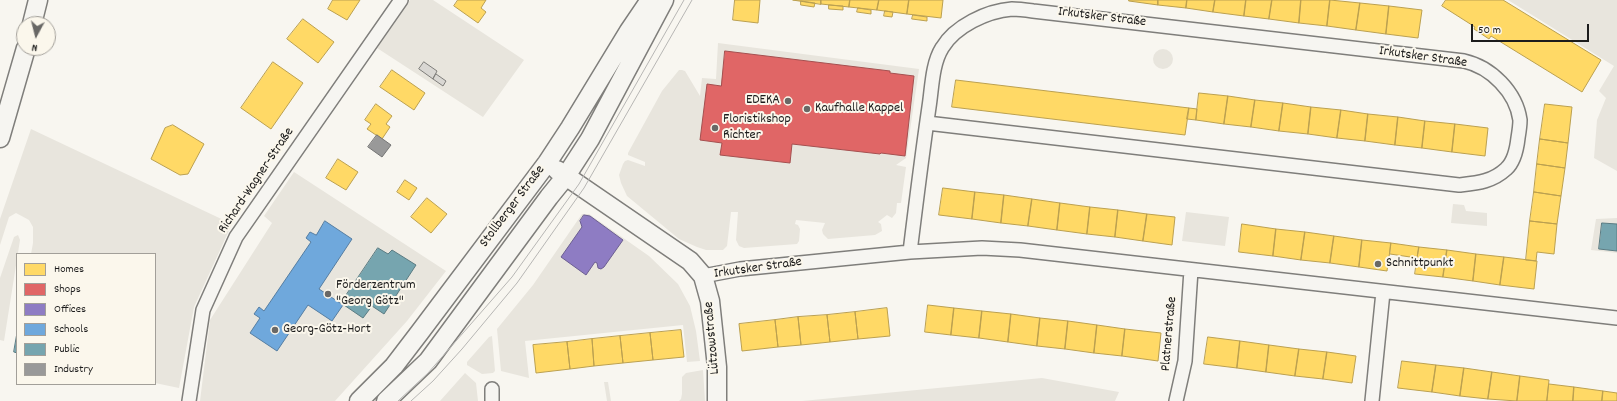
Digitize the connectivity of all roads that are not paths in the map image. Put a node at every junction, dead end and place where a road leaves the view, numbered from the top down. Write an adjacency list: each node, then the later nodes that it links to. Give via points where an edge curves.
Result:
1 (38, 0): 5 (main road)
2 (401, 0): 16 (street, Richard-Wagner-Straße, via 236,237 203,310)
3 (650, 0): 9 (main road, Stollberger Straße)
4 (664, 0): 10 (main road, Stollberger Straße, via 590,139)
5 (34, 16)
6 (24, 56): 8 (main road)
7 (927, 122): 7 (street, Irkutsker Straße, via 936,61 942,48 952,35 966,25 993,12 1012,9 1464,61 1500,81 1514,99 1520,120 1514,156 1507,168 1486,182 1458,185); 11 (street, Irkutsker Straße)
8 (0, 138)
9 (547, 163): 10 (main road, Irkutsker Straße); 17 (main road, Stollberger Straße, via 394,366)
10 (566, 176): 13 (main road, Irkutsker Straße, via 690,261); 18 (main road, Stollberger Straße, via 428,361)
11 (910, 252): 12 (street, Irkutsker Straße, via 982,248 1020,250); 13 (street, Irkutsker Straße, via 754,268)
12 (1191, 270): 14 (street, Irkutsker Straße); 20 (street, Platnerstraße, via 1185,361)
13 (703, 276): 19 (main road, Lützowstraße, via 710,301 717,367)
14 (1383, 292): 15 (street, Irkutsker Straße); 21 (street)
15 (1617, 318)
16 (189, 401)
17 (359, 401)
18 (386, 401)
19 (717, 401)
20 (1176, 401)
21 (1372, 401)

